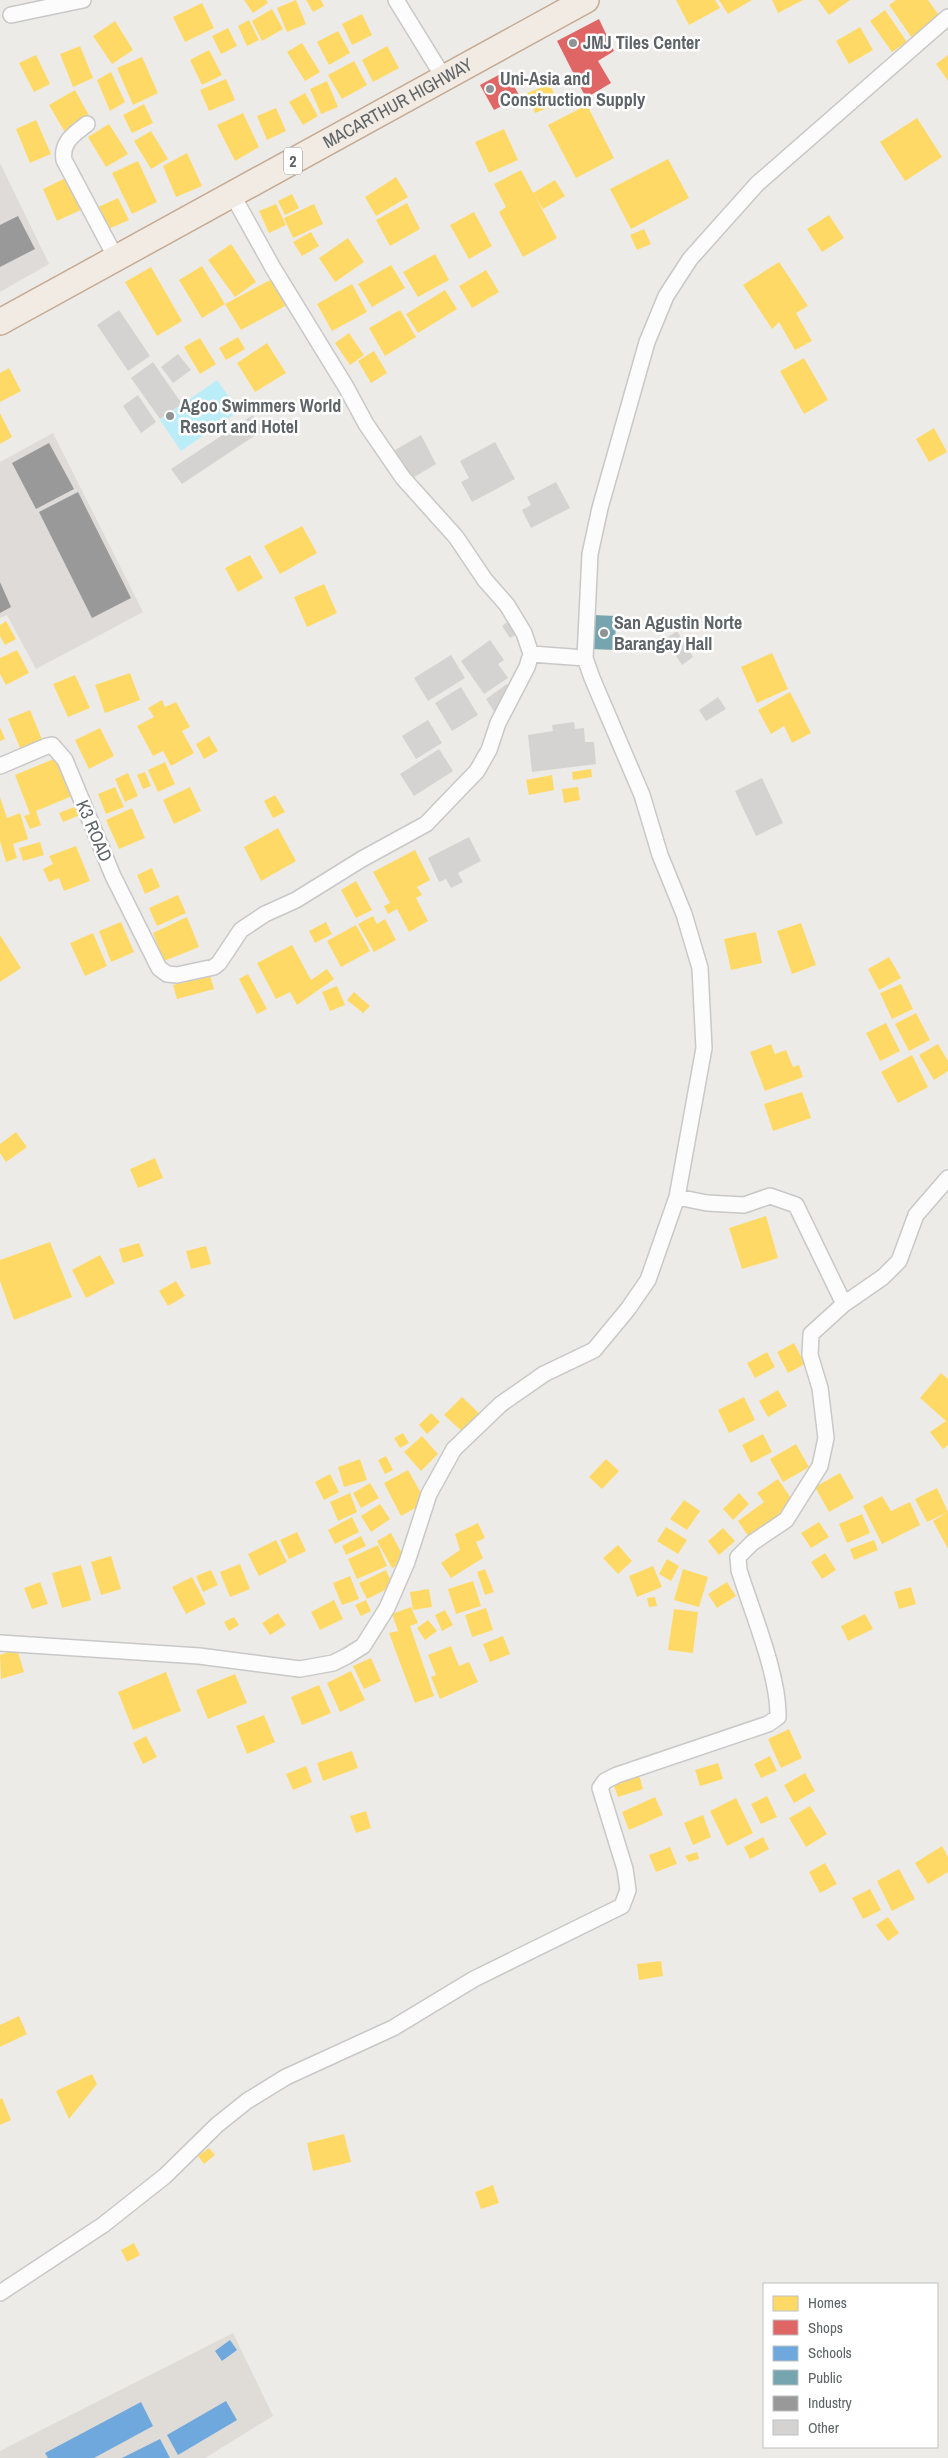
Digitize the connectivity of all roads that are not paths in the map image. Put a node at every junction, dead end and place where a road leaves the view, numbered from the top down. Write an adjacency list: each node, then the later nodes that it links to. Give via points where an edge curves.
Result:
1 (83, 0): 4 (street)
2 (396, 0): 6 (street)
3 (586, 0): 6 (highway, MACARTHUR HIGHWAY / 2)
4 (11, 15)
5 (948, 17): 12 (street, via 757,184 690,259 666,296 647,342 600,508 590,554)
6 (444, 78): 8 (highway, MACARTHUR HIGHWAY / 2)
7 (87, 124): 9 (street, via 68,139 62,151)
8 (232, 194): 9 (highway, MACARTHUR HIGHWAY / 2); 11 (street, via 366,424 403,478 456,537 485,580 507,605 524,633)
9 (116, 258): 10 (highway, MACARTHUR HIGHWAY / 2)
10 (0, 322)
11 (531, 654): 12 (street); 13 (street, K3 ROAD, via 477,771 426,824 296,900 264,914 242,930 214,967 178,975 167,974 159,968 113,876 65,760 56,748 47,746)
12 (586, 658): 15 (street, via 642,795 700,968 704,1048)
13 (0, 766)
14 (948, 1178): 16 (street, via 916,1215 900,1261)
15 (677, 1197): 16 (street, via 706,1203 744,1205 770,1196 796,1206); 17 (street, via 648,1280 594,1350 544,1374 501,1404 454,1449 429,1494 407,1562 387,1608 363,1646 348,1656 333,1663 300,1669 199,1656)
16 (844, 1304): 18 (street, via 811,1334 810,1355 820,1388 826,1438 820,1466 786,1520 752,1543 738,1557 739,1570 779,1700 778,1717 768,1724 605,1781 600,1788 625,1869 628,1890 622,1906 474,1979 393,2028 286,2077 247,2101 217,2125 165,2176 103,2225)
17 (0, 1642)
18 (0, 2293)

